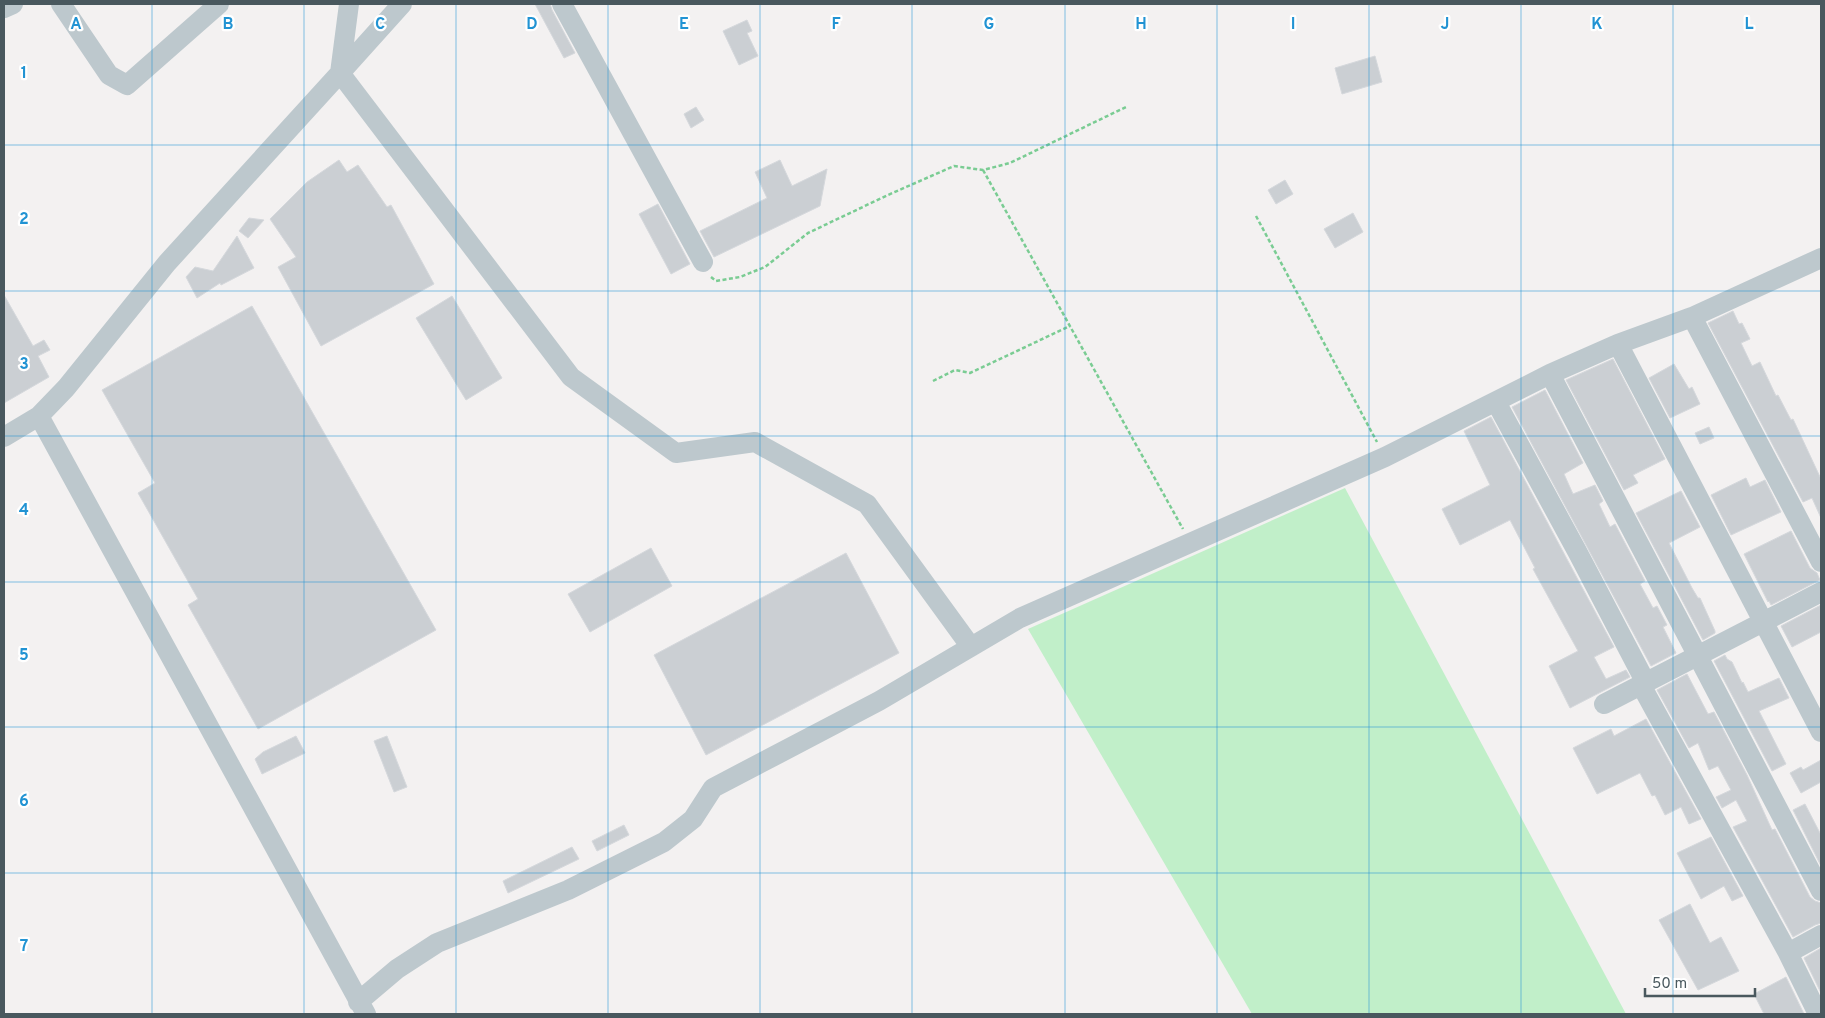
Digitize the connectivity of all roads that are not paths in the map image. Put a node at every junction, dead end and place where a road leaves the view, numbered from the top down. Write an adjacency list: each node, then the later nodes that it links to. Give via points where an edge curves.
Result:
1 (13, 4): 7 (street)
2 (61, 4): 3 (street, via 108,75 127,85)
3 (219, 4)
4 (350, 4): 8 (street)
5 (402, 4): 8 (street)
6 (562, 4): 10 (street)
7 (4, 8)
8 (340, 73): 15 (street, via 167,263); 20 (street, via 571,376 676,453 755,442 867,504)
9 (1821, 258): 11 (street)
10 (703, 262)
11 (1692, 317): 12 (street); 17 (street)
12 (1618, 344): 13 (street); 19 (street)
13 (1550, 374): 14 (street); 21 (street)
14 (1496, 402): 20 (street, via 1385,457 1020,618); 22 (street, via 1578,553)
15 (40, 416): 16 (street); 28 (street)
16 (4, 437)
17 (1821, 562)
18 (1821, 592): 19 (street)
19 (1765, 621): 21 (street); 24 (street)
20 (971, 647): 28 (street, via 879,701 713,788 693,819 664,842 568,890 436,943 397,969)
21 (1698, 655): 22 (street); 25 (street)
22 (1643, 684): 23 (street); 27 (street)
23 (1604, 704)
24 (1821, 732)
25 (1821, 891)
26 (1821, 935): 27 (street)
27 (1788, 953): 29 (street)
28 (363, 1009)
29 (1818, 1014)

